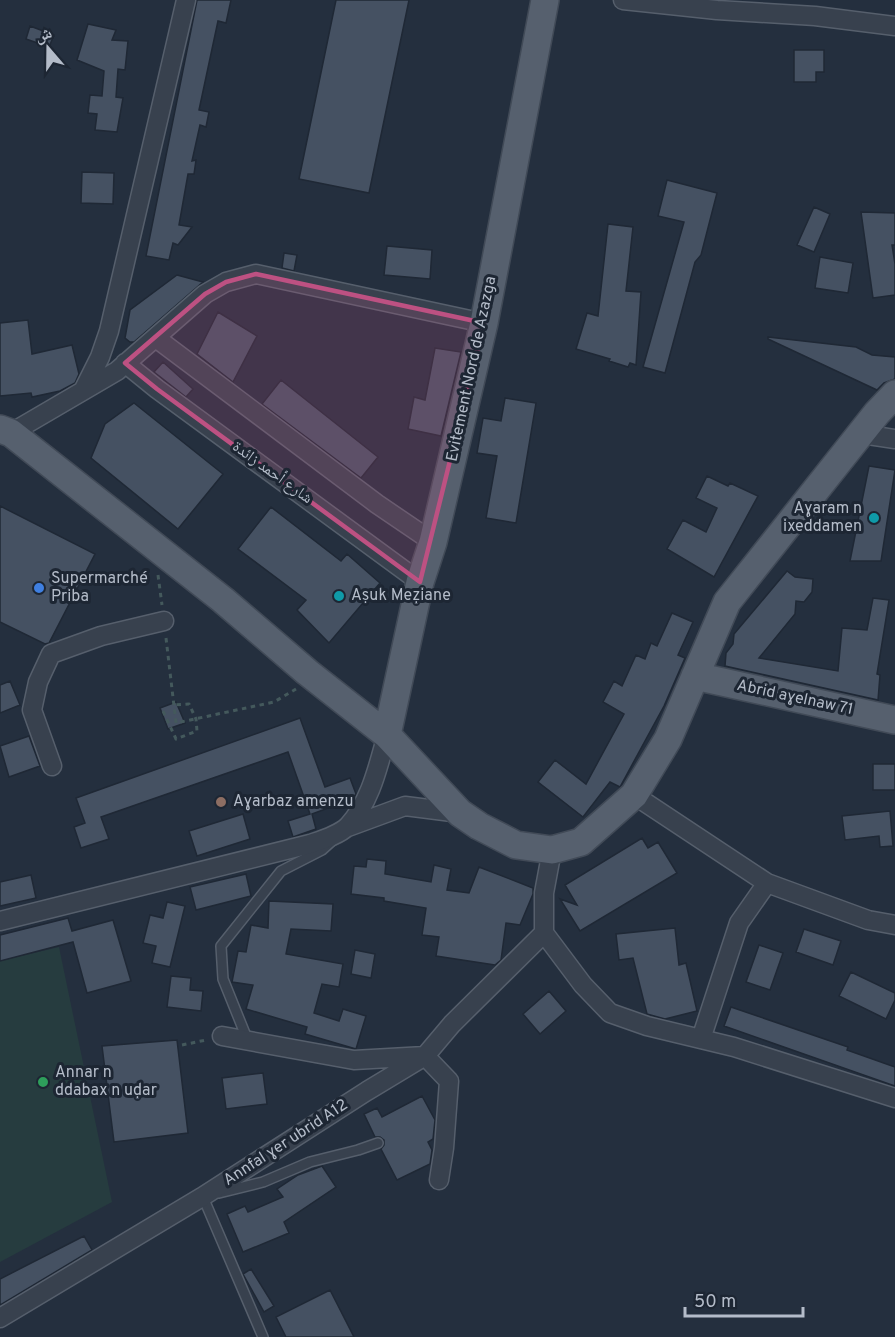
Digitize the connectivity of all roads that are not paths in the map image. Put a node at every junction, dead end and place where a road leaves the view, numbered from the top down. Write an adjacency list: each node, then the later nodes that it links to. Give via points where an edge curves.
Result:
1 (186, 0): 9 (street, via 109,331)
2 (545, 0): 6 (main road, Evitement Nord de Azazga)
3 (623, 0): 4 (street)
4 (675, 3): 5 (street)
5 (895, 26)
6 (484, 322): 7 (street, via 256,274 226,282 204,294); 14 (main road, Evitement Nord de Azazga)
7 (156, 338): 8 (street); 14 (street)
8 (125, 363): 9 (street); 15 (street, شارع أحمد زائدة)
9 (83, 391): 11 (street)
10 (895, 394): 12 (main road)
11 (6, 431): 19 (main road, via 223,600)
12 (862, 434): 13 (street); 17 (main road, via 726,602)
13 (895, 439)
14 (433, 542): 15 (main road, Evitement Nord de Azazga)
15 (420, 582): 19 (main road, Evitement Nord de Azazga)
16 (164, 621): 20 (street, via 100,636 51,654 38,682 32,710)
17 (695, 676): 18 (main road, Abrid aɣelnaw 71); 21 (main road, via 668,739)
18 (895, 720)
19 (387, 735): 22 (main road); 23 (street, via 368,797)
20 (52, 766)
21 (634, 795): 24 (main road, via 581,842); 25 (street)
22 (460, 813): 23 (street, via 405,806); 24 (main road, via 516,845)
23 (348, 827): 26 (street, via 310,844); 31 (lane, via 322,850 281,871 221,946 223,979)
24 (552, 850): 28 (street, via 544,893)
25 (767, 883): 27 (street, via 868,920); 30 (street, via 739,923)
26 (0, 921)
27 (895, 925)
28 (544, 933): 30 (street, via 610,1013); 32 (street, Annfal ɣer ubrid A12)
29 (222, 1036): 31 (street)
30 (701, 1039): 33 (street)
31 (248, 1041): 32 (street, via 354,1060)
32 (425, 1056): 35 (street, via 449,1081); 36 (street, Annfal ɣer ubrid A12)
33 (895, 1098)
34 (378, 1143): 36 (lane, via 310,1162 263,1182)
35 (439, 1180)
36 (202, 1197): 37 (street, Annfal ɣer ubrid A12); 38 (lane)
37 (0, 1318)
38 (263, 1337)

